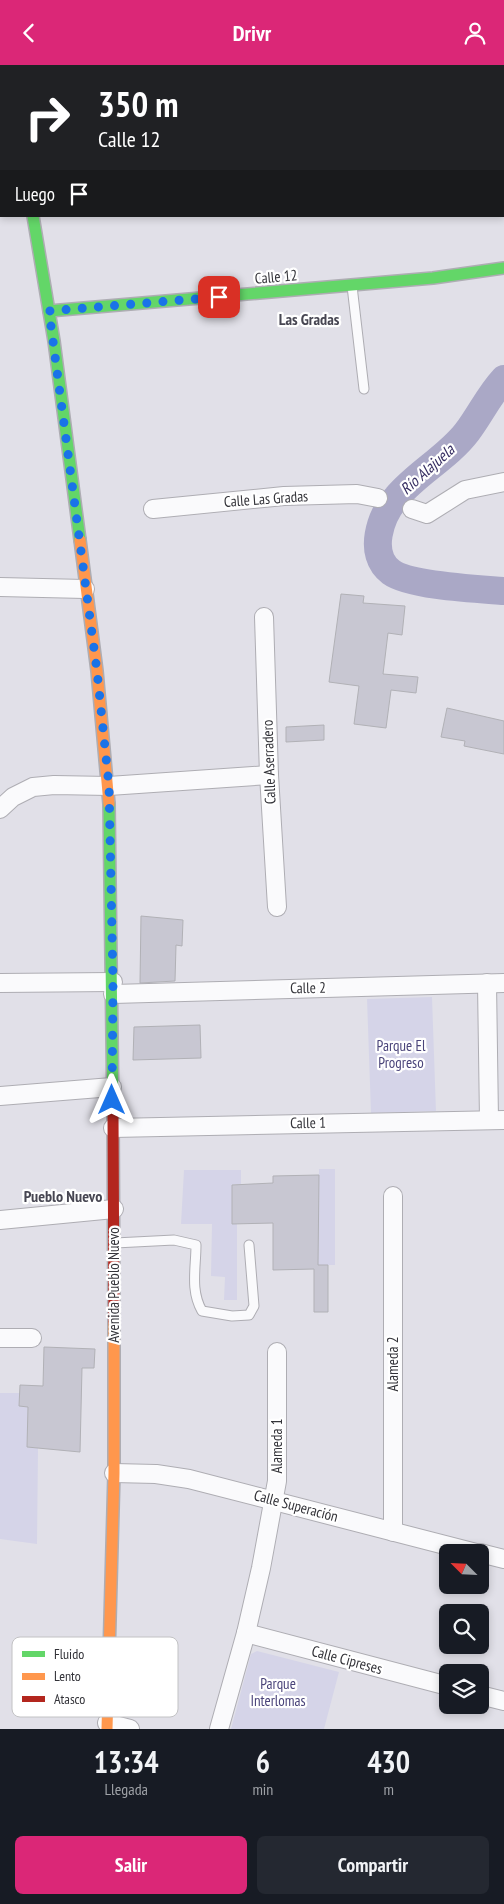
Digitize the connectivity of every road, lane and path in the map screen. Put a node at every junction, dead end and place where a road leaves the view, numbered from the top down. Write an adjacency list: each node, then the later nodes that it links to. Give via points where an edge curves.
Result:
1 (33, 217): 4 (street, Avenida Pueblo Nuevo)
2 (501, 269): 3 (street, Calle 12, via 433,279)
3 (352, 285): 4 (street, Calle 12); 5 (lane)
4 (49, 311): 11 (street, Avenida Pueblo Nuevo)
5 (364, 389)
6 (504, 482): 9 (street, via 465,490)
7 (378, 498): 8 (street, Calle Las Gradas, via 357,494 284,496)
8 (153, 509)
9 (419, 512)
10 (0, 587): 11 (street)
11 (85, 589): 14 (street, Avenida Pueblo Nuevo)
12 (264, 617): 13 (street, Calle Aserradero)
13 (269, 775): 14 (street); 16 (street, Calle Aserradero)
14 (109, 786): 15 (street, via 33,787 13,797); 19 (street, Avenida Pueblo Nuevo)
15 (0, 809)
16 (276, 907)
17 (0, 983): 19 (street)
18 (496, 983): 19 (street, Calle 2); 22 (street)
19 (113, 988): 20 (street, Avenida Pueblo Nuevo)
20 (112, 1087): 21 (street); 23 (street, Avenida Pueblo Nuevo)
21 (0, 1096)
22 (497, 1120): 23 (street, Calle 1)
23 (113, 1127): 25 (street, Avenida Pueblo Nuevo)
24 (393, 1197): 34 (street, Alameda 2)
25 (114, 1209): 26 (street); 27 (street, Avenida Pueblo Nuevo)
26 (0, 1220)
27 (114, 1243): 28 (lane, via 174,1240 196,1245 194,1286 197,1303 202,1311 232,1316 248,1315 254,1306); 32 (street, Avenida Pueblo Nuevo)
28 (249, 1245)
29 (0, 1338): 30 (street)
30 (32, 1338)
31 (277, 1352): 33 (street, Alameda 1, via 277,1481)
32 (114, 1473): 33 (street, Calle Superación, via 173,1476); 39 (street, Avenida Pueblo Nuevo)
33 (274, 1501): 34 (street, Calle Superación); 38 (street, Alameda 1)
34 (393, 1532): 35 (street, Calle Superación)
35 (442, 1544)
36 (489, 1556): 37 (street, Calle Superación)
37 (504, 1559)
38 (246, 1633): 40 (street, Calle Cipreses); 45 (street, Alameda 1)
39 (109, 1637)
40 (439, 1684)
41 (489, 1697): 42 (street)
42 (504, 1701)
43 (107, 1726): 44 (street)
44 (130, 1729)
45 (218, 1729)

